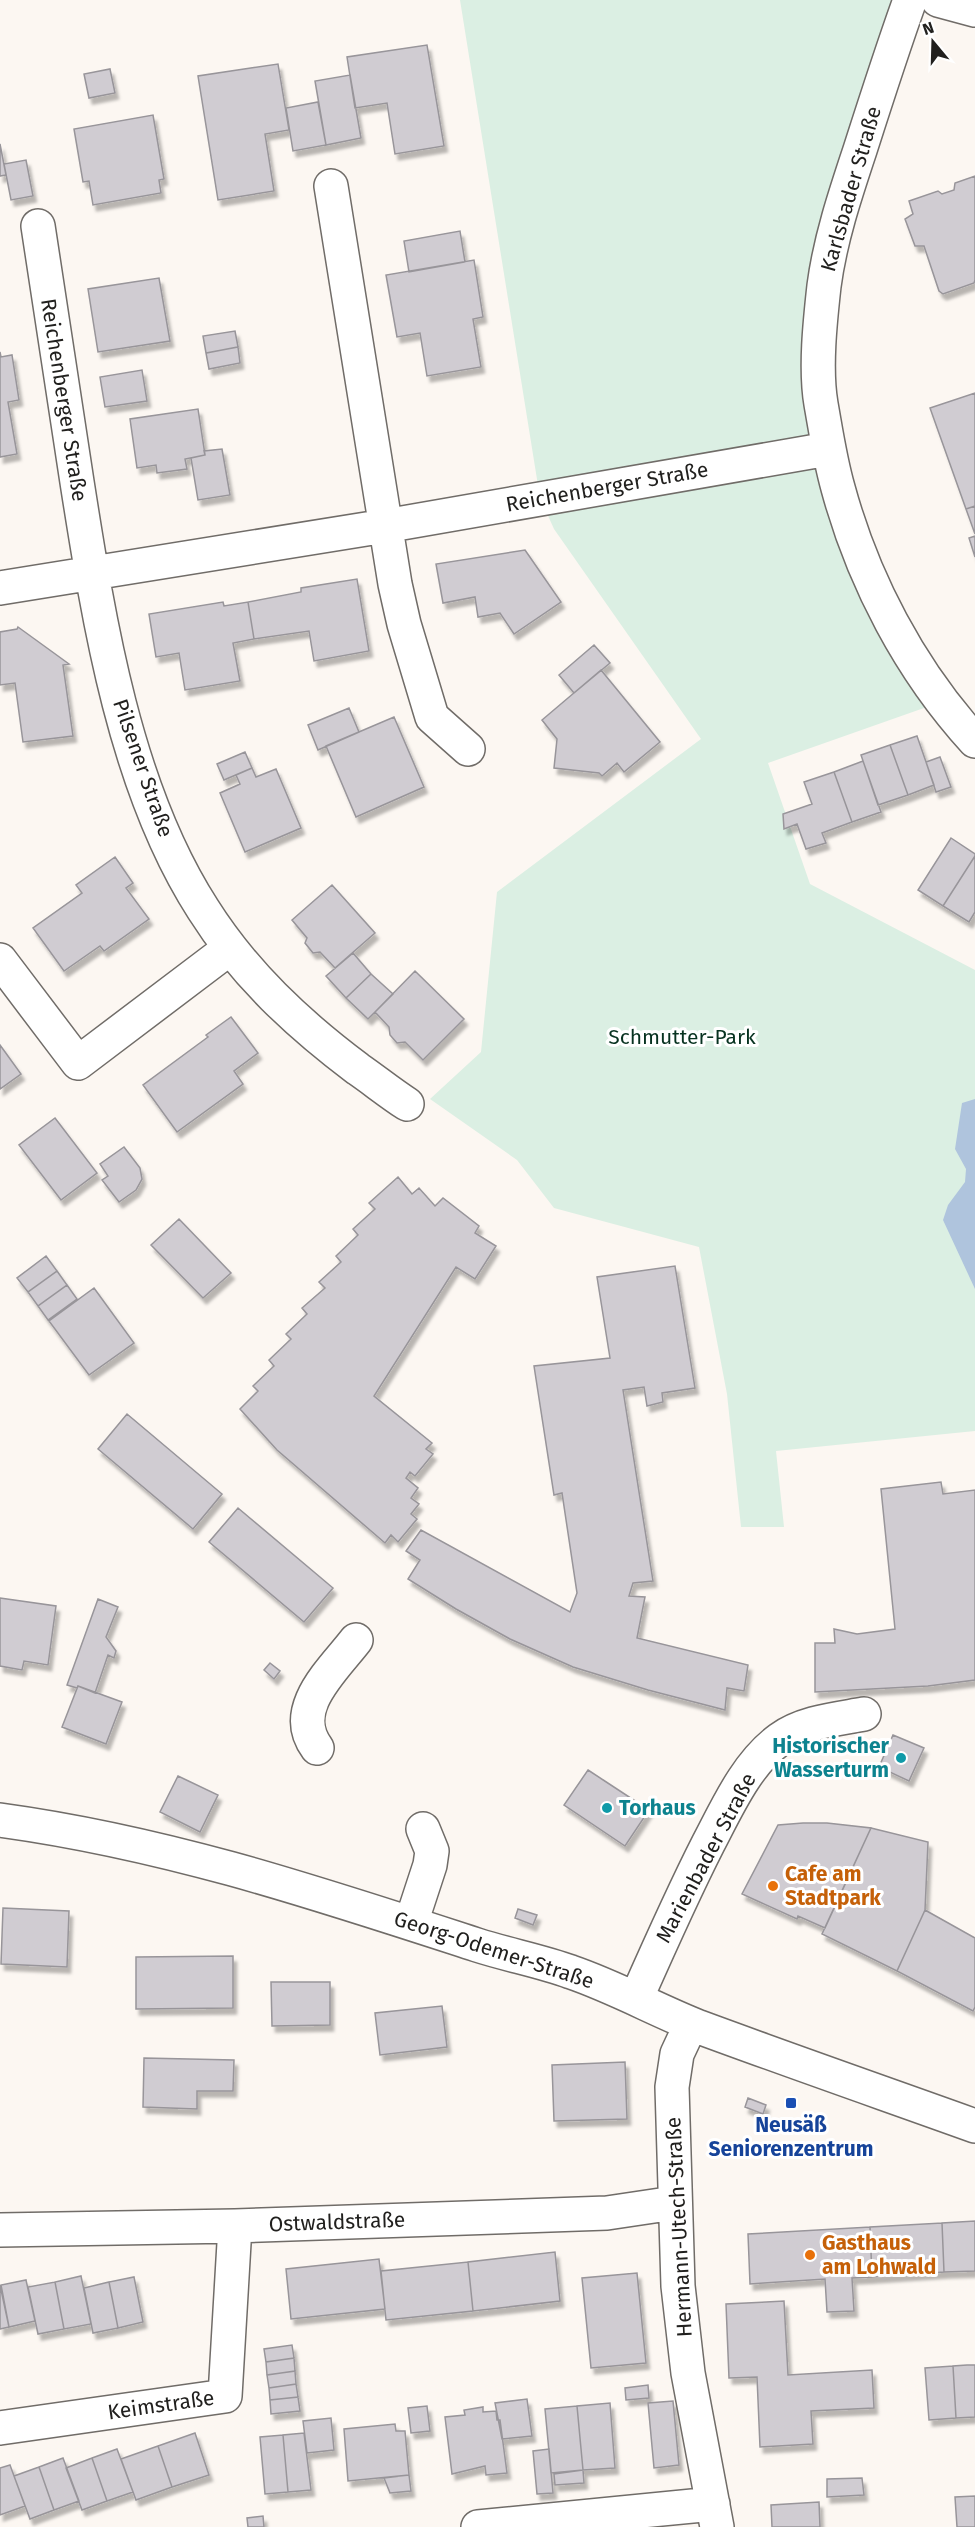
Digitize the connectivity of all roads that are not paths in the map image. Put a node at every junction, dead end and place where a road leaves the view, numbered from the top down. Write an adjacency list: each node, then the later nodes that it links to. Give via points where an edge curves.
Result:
1 (910, 0): 6 (street, Karlsbader Straße, via 843,204 824,285 820,367)
2 (938, 0): 3 (street)
3 (975, 10)
4 (331, 186): 7 (street)
5 (38, 226): 8 (street, Reichenberger Straße)
6 (828, 449): 7 (street, Reichenberger Straße); 10 (street, Karlsbader Straße, via 850,528 882,604 941,702)
7 (386, 526): 8 (street, Reichenberger Straße); 11 (street, via 404,624 432,717)
8 (92, 574): 9 (street, Reichenberger Straße); 12 (street, Pilsener Straße, via 116,693 155,815 202,908)
9 (0, 588)
10 (975, 741)
11 (468, 749)
12 (230, 948): 13 (street, via 78,1063); 14 (street, Pilsener Straße, via 286,1011)
13 (0, 960)
14 (407, 1104)
15 (356, 1640): 17 (street, via 313,1696 307,1712 306,1724)
16 (864, 1714): 21 (street, Marienbader Straße, via 807,1727 782,1738 754,1766 728,1806 692,1876)
17 (317, 1748)
18 (0, 1820): 20 (street, Georg-Odemer-Straße, via 114,1839 204,1860)
19 (423, 1829): 20 (street, via 432,1851)
20 (411, 1923): 21 (street, Georg-Odemer-Straße, via 571,1972)
21 (636, 1999): 22 (street, Georg-Odemer-Straße)
22 (692, 2024): 23 (street, Georg-Odemer-Straße); 24 (street, Hermann-Utech-Straße, via 677,2054 672,2087)
23 (975, 2126)
24 (674, 2203): 25 (street, Ostwaldstraße, via 607,2212); 28 (street, Hermann-Utech-Straße, via 688,2373)
25 (235, 2226): 26 (street, Ostwaldstraße); 27 (street, Keimstraße, via 225,2396)
26 (0, 2230)
27 (0, 2428)
28 (715, 2515): 29 (street, Hermann-Utech-Straße)
29 (478, 2527)

